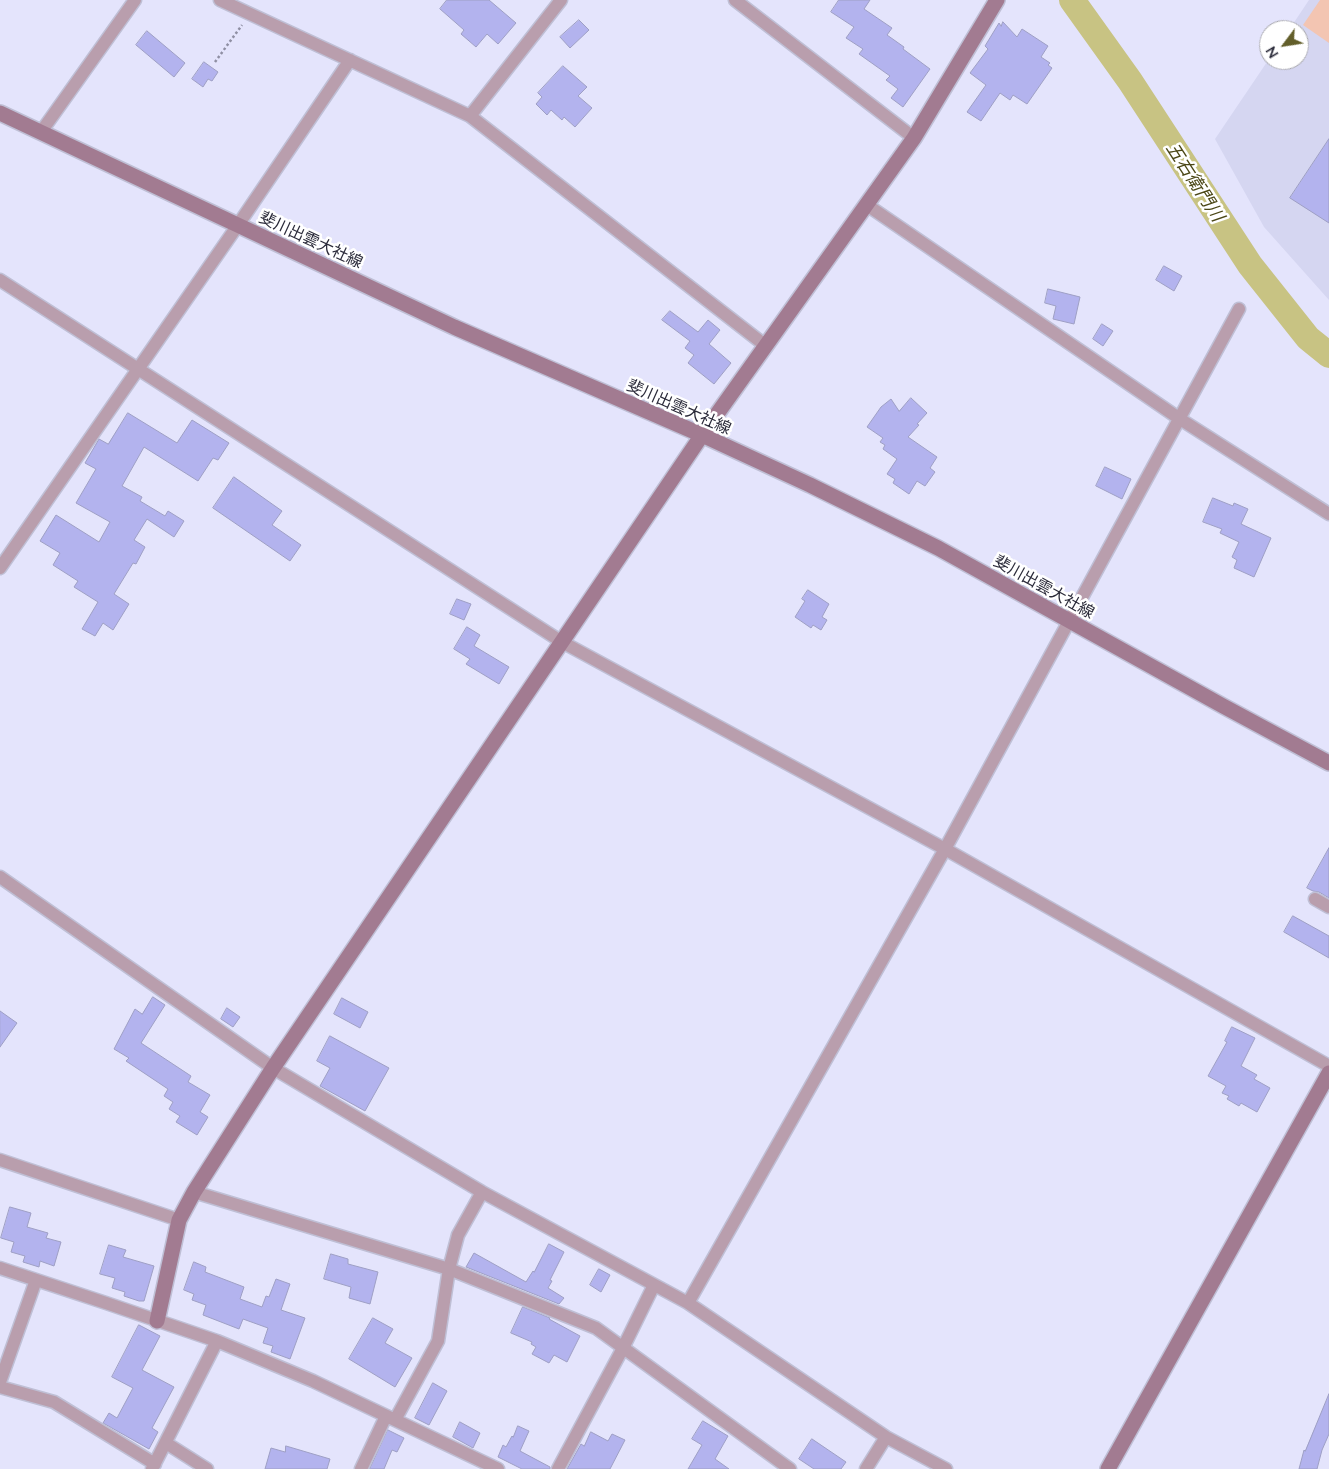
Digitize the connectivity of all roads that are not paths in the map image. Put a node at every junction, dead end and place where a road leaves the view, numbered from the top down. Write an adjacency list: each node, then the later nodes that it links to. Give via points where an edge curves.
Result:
1 (135, 0): 9 (street)
2 (220, 0): 6 (street)
3 (561, 0): 8 (street)
4 (735, 0): 10 (street)
5 (996, 0): 10 (street)
6 (350, 60): 8 (street); 12 (street)
7 (0, 113): 9 (street, 斐川出雲大社線)
8 (470, 116): 15 (street)
9 (41, 132): 12 (street, 斐川出雲大社線)
10 (914, 138): 11 (street)
11 (867, 205): 15 (street); 17 (street)
12 (238, 225): 16 (street); 18 (street, 斐川出雲大社線, via 454,326)
13 (0, 280): 16 (street)
14 (1240, 309): 17 (street)
15 (766, 346): 18 (street)
16 (139, 368): 20 (street); 22 (street)
17 (1180, 419): 19 (street); 21 (street)
18 (702, 436): 21 (street, 斐川出雲大社線, via 938,548); 22 (street)
19 (1329, 514)
20 (0, 568)
21 (1069, 621): 23 (street, 斐川出雲大社線); 24 (street)
22 (562, 642): 24 (street); 29 (street)
23 (1329, 763)
24 (945, 850): 28 (street); 39 (street)
25 (0, 877): 29 (street)
26 (1315, 899): 27 (street)
27 (1329, 907)
28 (1329, 1066)
29 (273, 1068): 32 (street); 33 (street)
30 (1329, 1073): 56 (street)
31 (0, 1160): 34 (street)
32 (194, 1192): 34 (street); 36 (street)
33 (482, 1192): 36 (street, via 458,1235); 38 (street)
34 (179, 1220): 40 (street)
35 (0, 1268): 37 (street)
36 (449, 1269): 42 (street, via 596,1328); 45 (street, via 438,1341)
37 (36, 1280): 40 (street); 43 (street)
38 (654, 1285): 39 (street); 42 (street)
39 (688, 1303): 46 (street)
40 (157, 1321): 41 (street)
41 (217, 1341): 45 (street); 47 (street)
42 (623, 1348): 52 (street); 53 (street)
43 (0, 1382)
44 (0, 1387): 48 (street, via 54,1402)
45 (391, 1418): 50 (street); 51 (street)
46 (886, 1437): 54 (street); 55 (street)
47 (166, 1443): 48 (street); 49 (street)
48 (153, 1466)
49 (207, 1469)
50 (361, 1469)
51 (498, 1469)
52 (558, 1469)
53 (790, 1469)
54 (866, 1469)
55 (946, 1469)
56 (1108, 1469)

